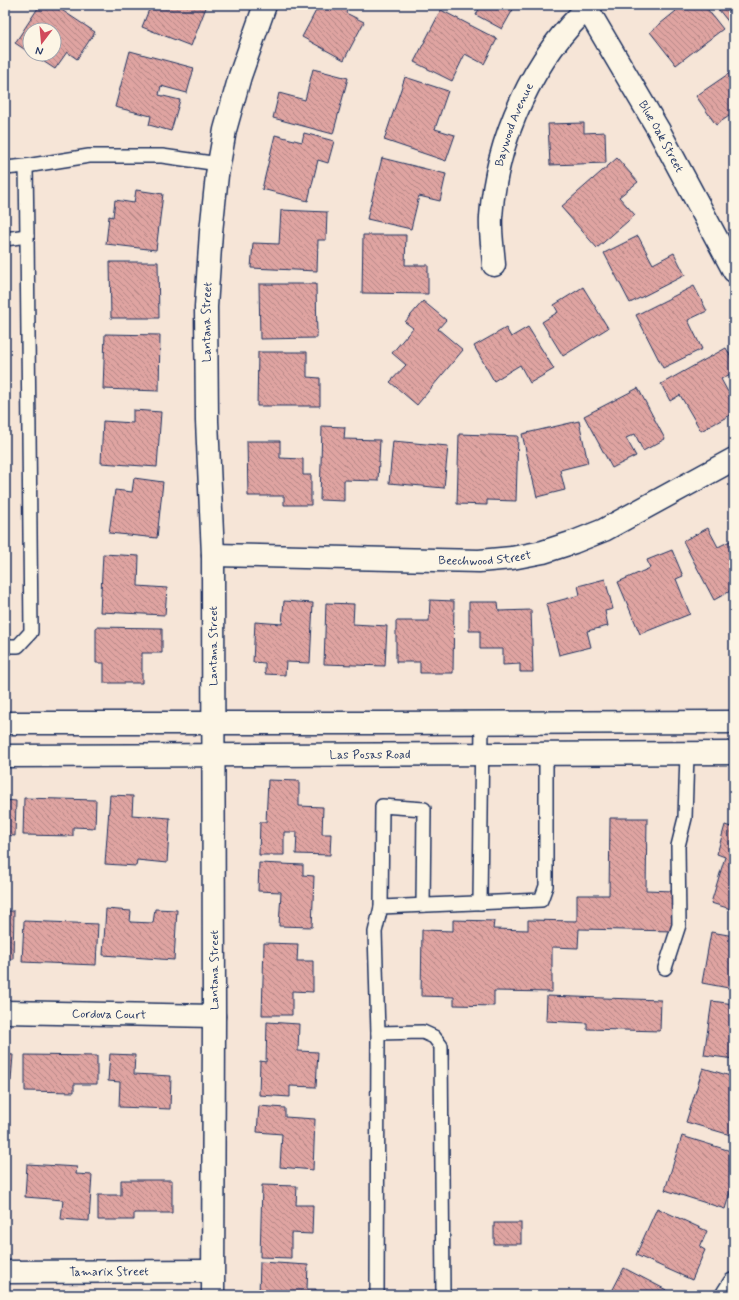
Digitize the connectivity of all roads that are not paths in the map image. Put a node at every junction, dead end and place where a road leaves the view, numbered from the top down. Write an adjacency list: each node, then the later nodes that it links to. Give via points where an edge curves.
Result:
1 (265, 5): 3 (street, Lantana Street, via 240,76 225,130)
2 (588, 6): 8 (street, Baywood Avenue, via 558,39 517,109 502,153 495,185 491,218); 9 (street, Blue Oak Street)
3 (219, 164): 4 (lane, via 162,156 89,156); 11 (street, Lantana Street, via 210,232 206,307)
4 (26, 166): 5 (lane); 6 (lane)
5 (5, 168)
6 (27, 236): 7 (lane); 12 (lane, via 31,632 18,646)
7 (5, 239)
8 (494, 265)
9 (734, 271)
10 (734, 459): 11 (street, Beechwood Street, via 604,530 543,552 512,558 479,561)
11 (212, 555): 16 (street, Lantana Street)
12 (5, 646)
13 (734, 722): 15 (street)
14 (5, 723): 16 (street)
15 (482, 723): 16 (street); 20 (lane)
16 (214, 724): 19 (street, Lantana Street)
17 (734, 753): 18 (street, Las Posas Road)
18 (687, 754): 21 (street, Las Posas Road); 26 (lane, via 685,818 678,846 679,925)
19 (212, 755): 20 (street, Las Posas Road); 22 (street, Las Posas Road); 28 (street, Lantana Street)
20 (481, 755): 21 (street, Las Posas Road); 23 (lane)
21 (546, 755): 23 (lane, via 546,886 541,900)
22 (5, 756)
23 (480, 903): 24 (lane)
24 (423, 905): 25 (lane); 25 (lane, via 424,809 382,806)
25 (381, 907): 29 (lane, via 375,932)
26 (665, 968)
27 (5, 1012): 28 (street, Cordova Court)
28 (214, 1016): 30 (street, Lantana Street)
29 (378, 1033): 34 (lane); 35 (lane, via 423,1032 434,1037 441,1046)
30 (212, 1271): 31 (street, Tamarix Street); 33 (street, Lantana Street)
31 (5, 1272)
32 (734, 1284): 36 (street)
33 (213, 1295)
34 (378, 1295)
35 (444, 1295)
36 (727, 1295)

